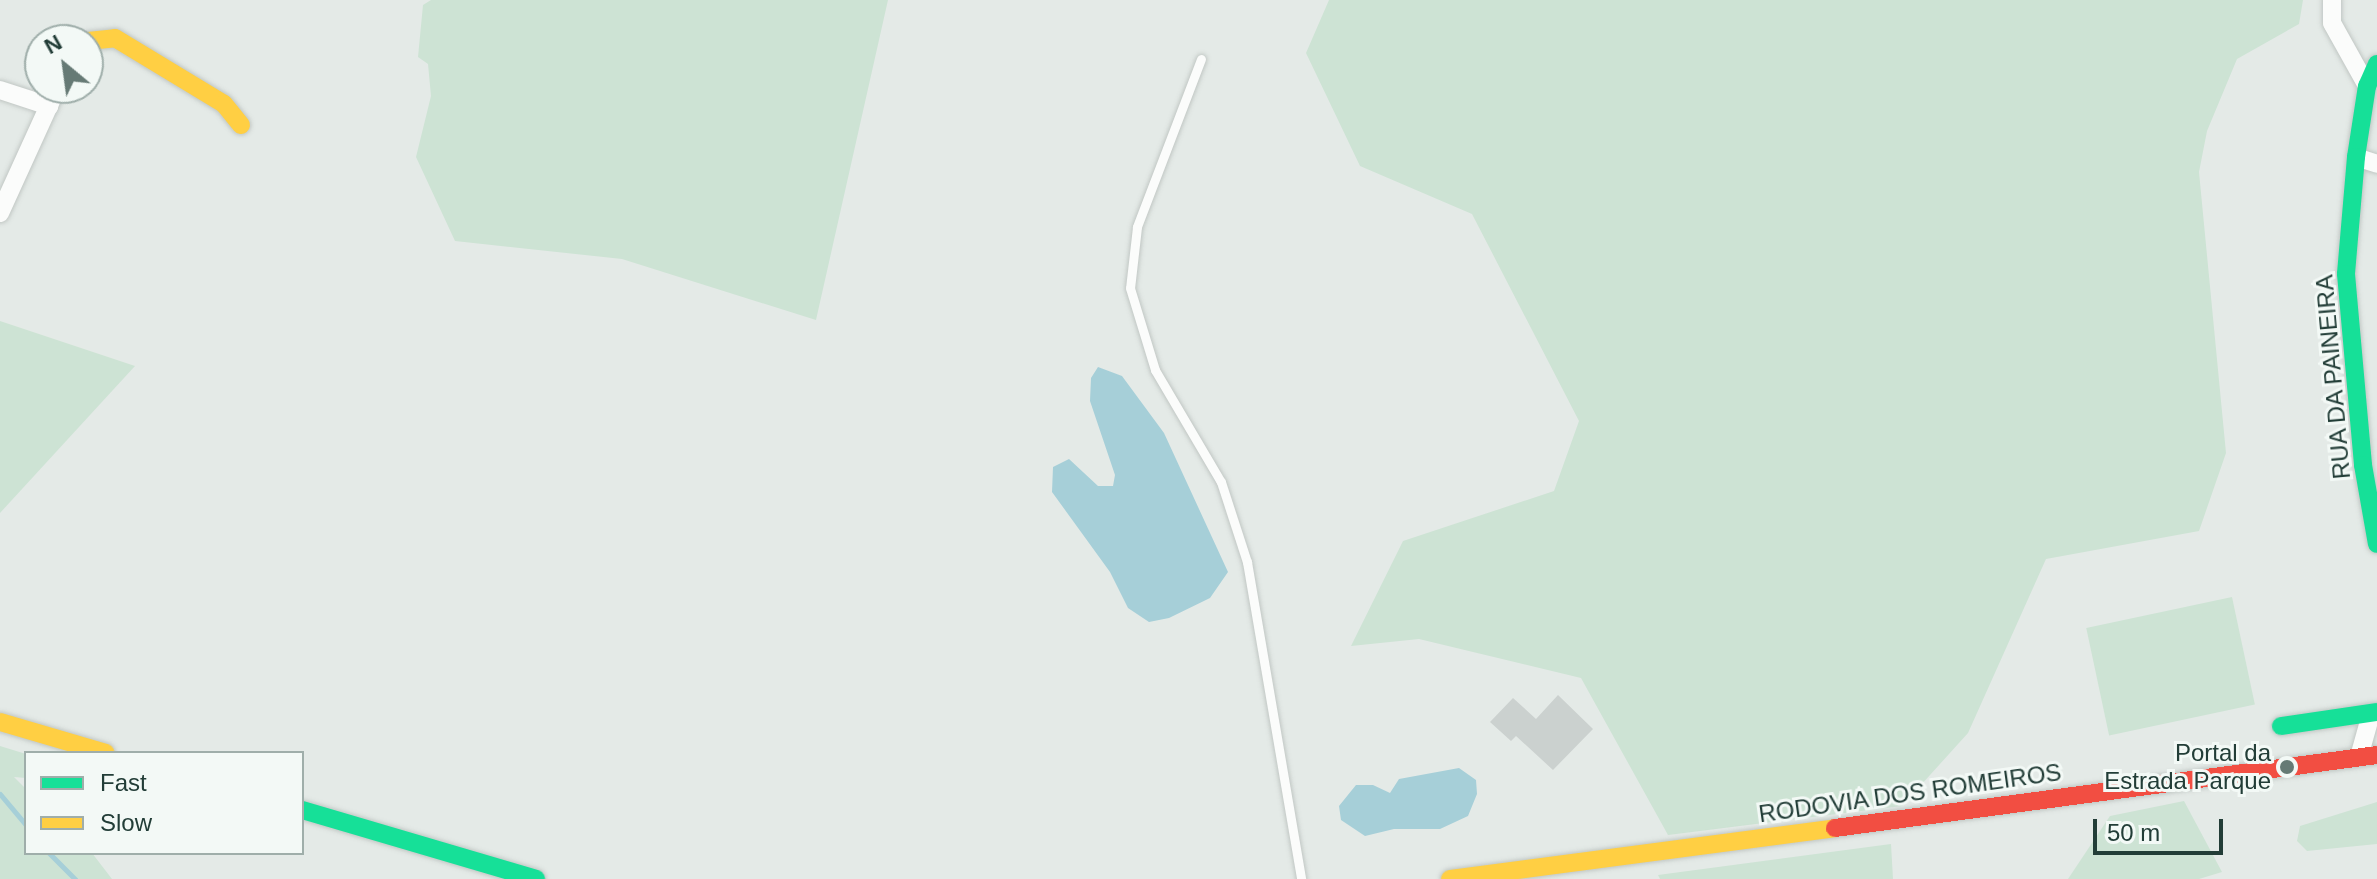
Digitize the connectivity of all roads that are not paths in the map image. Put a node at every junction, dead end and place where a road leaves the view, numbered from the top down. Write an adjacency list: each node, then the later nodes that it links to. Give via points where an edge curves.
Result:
1 (2332, 0): 5 (street, via 2332,23)
2 (104, 39): 8 (main road, via 115,38 224,104)
3 (1201, 59): 21 (lane, via 1137,227 1130,288 1155,370 1221,482 1247,562)
4 (2377, 64): 5 (main road, RUA DA PAINEIRA)
5 (2367, 86): 9 (main road, RUA DA PAINEIRA)
6 (0, 90): 7 (street)
7 (49, 106): 11 (street)
8 (241, 125)
9 (2356, 157): 10 (street); 12 (main road, RUA DA PAINEIRA, via 2346,274)
10 (2377, 164)
11 (0, 213)
12 (2370, 467): 13 (main road, RUA DA PAINEIRA)
13 (2377, 544)
14 (2374, 713): 16 (main road); 18 (street)
15 (0, 722): 17 (main road)
16 (2281, 726)
17 (99, 751)
18 (2368, 756): 22 (main road, RODOVIA DOS ROMEIROS)
19 (304, 811): 20 (main road)
20 (536, 879)
21 (1301, 879)
22 (1450, 879)

